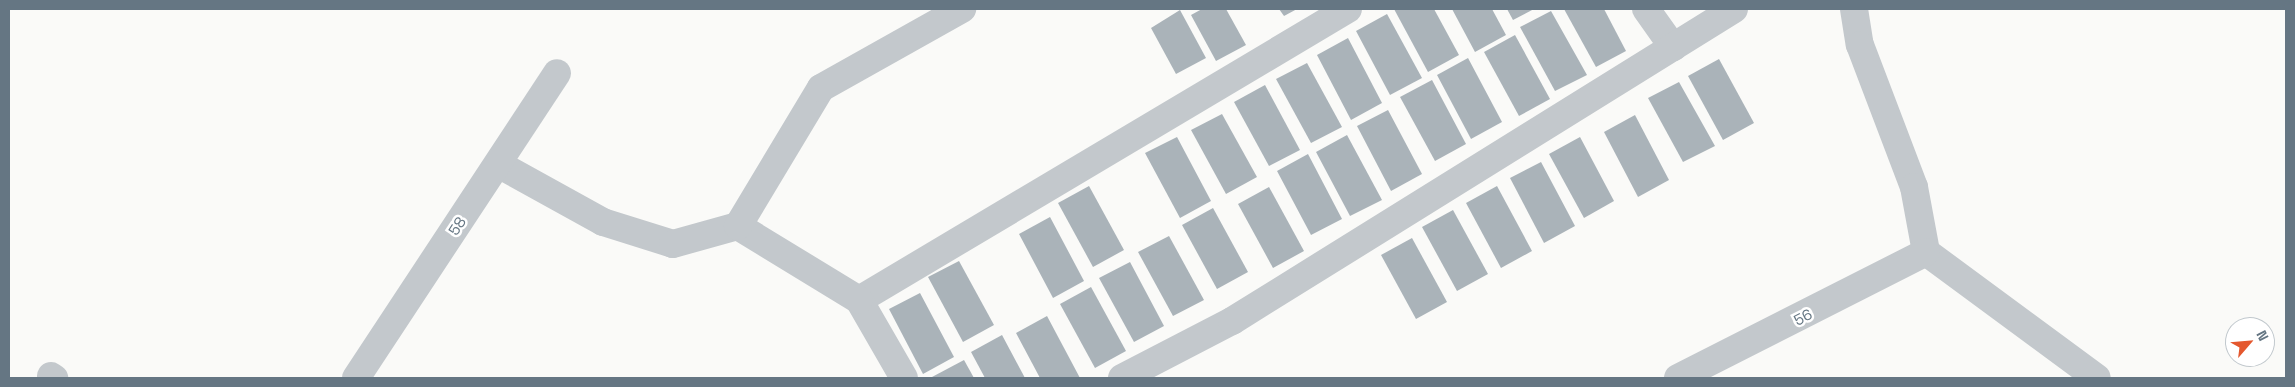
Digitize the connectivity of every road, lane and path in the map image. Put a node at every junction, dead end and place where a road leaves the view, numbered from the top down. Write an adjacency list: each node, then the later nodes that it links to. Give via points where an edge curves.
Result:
1 (962, 9): 9 (street, via 822,88)
2 (1348, 9): 11 (street)
3 (1646, 9): 6 (street)
4 (1734, 9): 6 (street)
5 (1854, 9): 10 (street, via 1860,45 1914,187)
6 (1673, 47): 14 (street, via 1232,321)
7 (557, 73): 8 (street, 58)
8 (498, 164): 9 (street, via 603,222 673,244); 12 (street, 58)
9 (738, 226): 11 (street)
10 (1926, 252): 15 (street, 56); 16 (street)
11 (859, 300): 13 (street)
12 (356, 378)
13 (904, 378)
14 (1122, 378)
15 (1678, 378)
16 (2097, 378)

